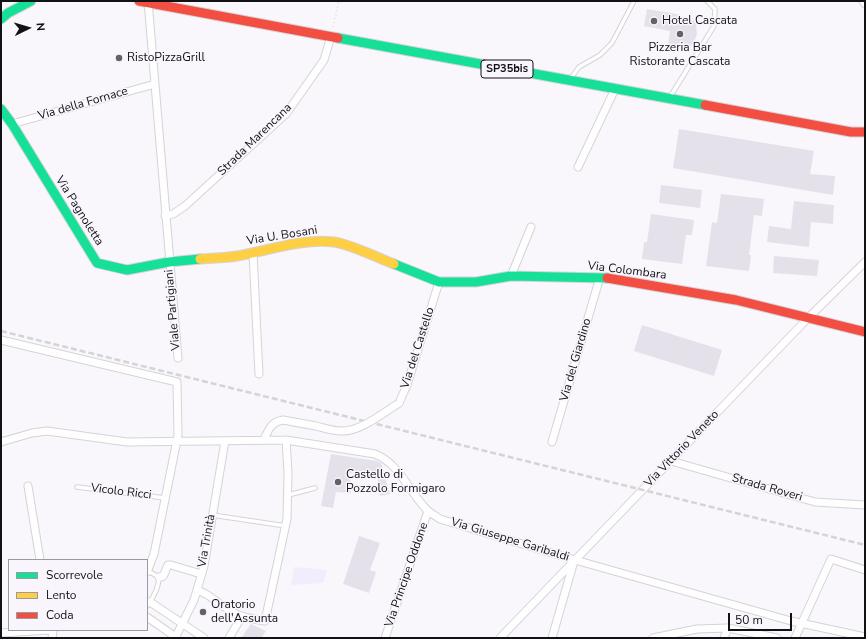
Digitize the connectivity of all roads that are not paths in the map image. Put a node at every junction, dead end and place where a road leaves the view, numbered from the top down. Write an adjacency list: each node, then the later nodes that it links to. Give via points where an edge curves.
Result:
1 (32, 1): 8 (street)
2 (139, 1): 6 (street, SP35bis)
3 (634, 1): 10 (lane, via 612,43 600,55 579,67)
4 (706, 1): 13 (lane, via 715,9 714,26)
5 (863, 1): 7 (street)
6 (148, 2): 9 (street, SP35bis); 11 (street, Viale Partigiani)
7 (865, 4)
8 (1, 19)
9 (331, 36): 10 (street, SP35bis); 18 (street, Strada Marencana, via 324,60 286,114 185,206)
10 (569, 80): 12 (street, SP35bis)
11 (155, 84): 15 (street, Via della Fornace); 18 (street, Viale Partigiani)
12 (614, 89): 13 (street, SP35bis); 17 (street)
13 (669, 99): 16 (street, SP35bis, via 851,132)
14 (1, 109): 15 (street, Via Pagnoletta)
15 (12, 124): 21 (street, Via Pagnoletta, via 97,263 127,270)
16 (865, 132)
17 (578, 167)
18 (165, 216): 21 (street, Viale Partigiani)
19 (531, 226): 23 (street)
20 (253, 252): 21 (street, Via U. Bosani); 25 (street, Via U. Bosani, via 303,243 336,242); 30 (street)
21 (169, 262): 29 (street, Viale Partigiani)
22 (865, 262): 26 (street, Via Vittorio Veneto)
23 (511, 276): 24 (street, Via Colombara); 25 (street, Via Colombara, via 476,282)
24 (600, 278): 26 (street, Via Colombara, via 736,300); 36 (street, Via del Giardino)
25 (439, 282): 31 (street, Via del Castello, bridge, via 399,403 349,431 340,432 278,420 272,424)
26 (808, 318): 27 (street, Via Colombara); 37 (street, Via Vittorio Veneto)
27 (865, 332)
28 (1, 340): 35 (street, via 177,382 178,435)
29 (178, 358)
30 (259, 374)
31 (264, 440): 32 (street, Via Giuseppe Garibaldi); 33 (street, Via Giuseppe Garibaldi)
32 (286, 440): 41 (street); 44 (street, Via Giuseppe Garibaldi, via 375,454 385,458)
33 (225, 441): 35 (street, Via Giuseppe Garibaldi); 45 (street, Via Trinità)
34 (1, 442): 35 (street, Via Giuseppe Garibaldi, via 47,431 127,442)
35 (175, 442): 42 (street)
36 (552, 442)
37 (671, 461): 43 (street, Strada Roveri, via 815,502); 48 (street, Via Vittorio Veneto)
38 (28, 486): 47 (street)
39 (77, 487): 42 (lane, Vicolo Ricci)
40 (315, 488): 41 (lane)
41 (288, 495): 46 (street)
42 (165, 498): 49 (street, via 154,554)
43 (865, 505)
44 (428, 511): 48 (street, Via Giuseppe Garibaldi, via 440,519); 67 (street, Via Principe Oddone)
45 (212, 515): 46 (lane); 52 (street, Via Trinità)
46 (286, 526): 56 (street, via 265,621)
47 (40, 559)
48 (575, 560): 59 (street, Via Giuseppe Garibaldi); 68 (street, Via Vittorio Veneto); 69 (street)
49 (148, 569)
50 (865, 570): 59 (street, via 831,559)
51 (148, 572): 53 (lane)
52 (201, 574): 53 (street, via 168,565 165,575); 54 (street, Via Trinità)
53 (159, 577): 55 (lane, via 155,593)
54 (197, 590): 56 (street); 58 (street, Via Trinità)
55 (148, 604): 58 (street)
56 (242, 616): 66 (street)
57 (148, 618): 64 (street)
58 (182, 623): 64 (street, Via Trinità); 65 (street)
59 (802, 624): 63 (street, Via Giuseppe Garibaldi); 73 (street)
60 (728, 628): 70 (street, via 697,629); 71 (street); 72 (street)
61 (34, 631): 62 (street)
62 (1, 633)
63 (865, 637)
64 (176, 638)
65 (204, 638)
66 (229, 638)
67 (385, 638)
68 (500, 638)
69 (552, 638)
70 (653, 638)
71 (724, 638)
72 (777, 638)
73 (795, 638)

